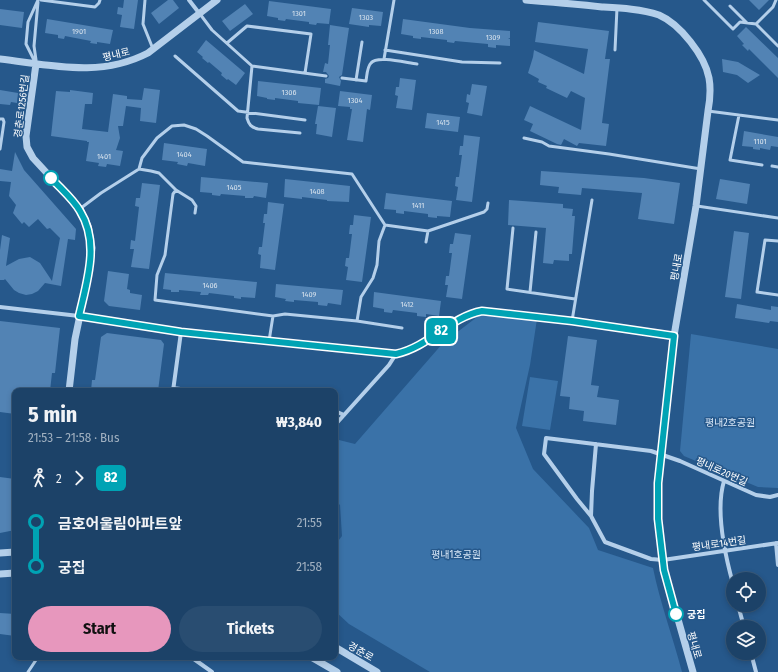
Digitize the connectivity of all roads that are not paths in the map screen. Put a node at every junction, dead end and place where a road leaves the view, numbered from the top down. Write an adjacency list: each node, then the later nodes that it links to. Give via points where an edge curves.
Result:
1 (39, 0): 2 (lane, via 95,7); 26 (lane, via 34,46); 26 (lane, via 28,22 26,44)
2 (100, 0)
3 (145, 0): 19 (lane, via 143,24)
4 (189, 0): 13 (street)
5 (217, 0): 13 (street, 평내로)
6 (394, 0): 20 (lane)
7 (526, 0): 10 (street, 평내로)
8 (704, 0): 14 (lane, via 733,29 740,22)
9 (776, 0): 15 (lane, via 774,7)
10 (542, 1): 12 (street, 평내로)
11 (730, 6): 14 (lane)
12 (617, 8): 21 (lane); 33 (street, 평내로, via 659,16 676,27 690,41 709,77)
13 (199, 13): 17 (lane, via 212,30); 19 (street, 평내로)
14 (747, 23): 15 (lane)
15 (756, 24): 18 (lane)
16 (362, 42): 32 (lane)
17 (227, 43): 28 (lane); 29 (lane, via 247,26 311,34)
18 (778, 46)
19 (153, 49): 26 (street, 평내로, via 137,59 108,67 73,68)
20 (385, 50): 24 (lane); 25 (lane, via 462,62)
21 (615, 50)
22 (175, 56): 34 (lane, via 238,111)
23 (0, 59): 26 (street, 평내로)
24 (384, 59): 27 (lane); 32 (lane, via 371,62 366,81)
25 (500, 63)
26 (36, 64): 51 (street, 경춘로1256번길, via 26,136 27,147 33,158)
27 (417, 64)
28 (252, 66): 29 (lane); 34 (lane)
29 (305, 73): 30 (lane)
30 (326, 76)
31 (342, 78): 32 (lane)
32 (356, 80)
33 (708, 111): 35 (lane); 46 (street, 평내로)
34 (248, 113): 37 (lane); 39 (lane, via 248,123 252,127)
35 (738, 115): 38 (lane); 42 (lane, via 730,160)
36 (0, 119): 41 (lane, via 4,122)
37 (305, 120)
38 (778, 120)
39 (300, 133)
40 (524, 138): 46 (lane, via 549,146)
41 (0, 149)
42 (762, 165)
43 (772, 166): 44 (lane)
44 (778, 167)
45 (139, 169): 47 (lane, via 159,173); 51 (lane); 54 (lane, via 142,158 157,138 172,126 184,125 207,136 243,162 352,174)
46 (701, 169): 50 (street, 평내로)
47 (176, 190): 52 (lane, via 192,200 196,206); 66 (lane, via 173,194 165,255 157,276 155,300)
48 (592, 200): 63 (lane)
49 (488, 203): 56 (lane, via 488,209 484,212)
50 (696, 206): 53 (lane); 71 (street, 평내로)
51 (80, 209): 65 (street, 경춘로1256번길, via 88,226 92,248)
52 (195, 213)
53 (778, 218)
54 (385, 225): 56 (lane); 67 (lane, via 379,241 373,278 361,297)
55 (513, 228): 61 (lane, via 507,289)
56 (428, 231): 59 (lane)
57 (536, 232): 61 (lane)
58 (776, 241): 60 (lane); 62 (lane, via 765,240 757,292)
59 (426, 242)
60 (774, 246)
61 (530, 292): 63 (lane)
62 (778, 295)
63 (575, 299): 68 (lane)
64 (0, 307): 65 (street)
65 (79, 316): 70 (street); 74 (street, 경춘로1256번길)
66 (273, 316): 67 (lane, via 285,314); 72 (lane)
67 (357, 321): 69 (lane)
68 (572, 321): 71 (street); 73 (street, via 477,312 464,316 416,347)
69 (402, 328)
70 (181, 332): 72 (street); 75 (street)
71 (674, 336): 80 (street, 평내로)
72 (269, 341): 73 (street)
73 (396, 354): 77 (street, via 389,366)
74 (69, 388)
75 (173, 388)
76 (338, 412): 77 (street)
77 (344, 415): 78 (street)
78 (338, 422)
79 (596, 444): 80 (street, 평내로20번길, via 651,451); 83 (street); 83 (street, 평내로20번길, via 546,438 544,454)
80 (660, 455): 81 (street, 평내로20번길); 88 (street, 평내로, via 658,519)
81 (724, 481): 82 (street, 평내로20번길, via 756,495); 85 (street, via 721,491)
82 (778, 495)
83 (591, 516): 88 (street, via 604,542 651,559)
84 (777, 543): 85 (street, 평내로14번길); 89 (street)
85 (724, 550): 88 (street, 평내로14번길); 91 (street)
86 (12, 552): 87 (street)
87 (0, 553)
88 (663, 560): 102 (street, 평내로)
89 (778, 565)
90 (12, 572): 92 (street)
91 (730, 572)
92 (0, 574)
93 (338, 649): 101 (street, 경춘로)
94 (36, 660): 98 (lane)
95 (195, 660): 99 (street)
96 (316, 660): 100 (street)
97 (753, 660): 103 (street)
98 (28, 672)
99 (212, 672)
100 (337, 672)
101 (378, 672)
102 (693, 672)
103 (756, 672)

